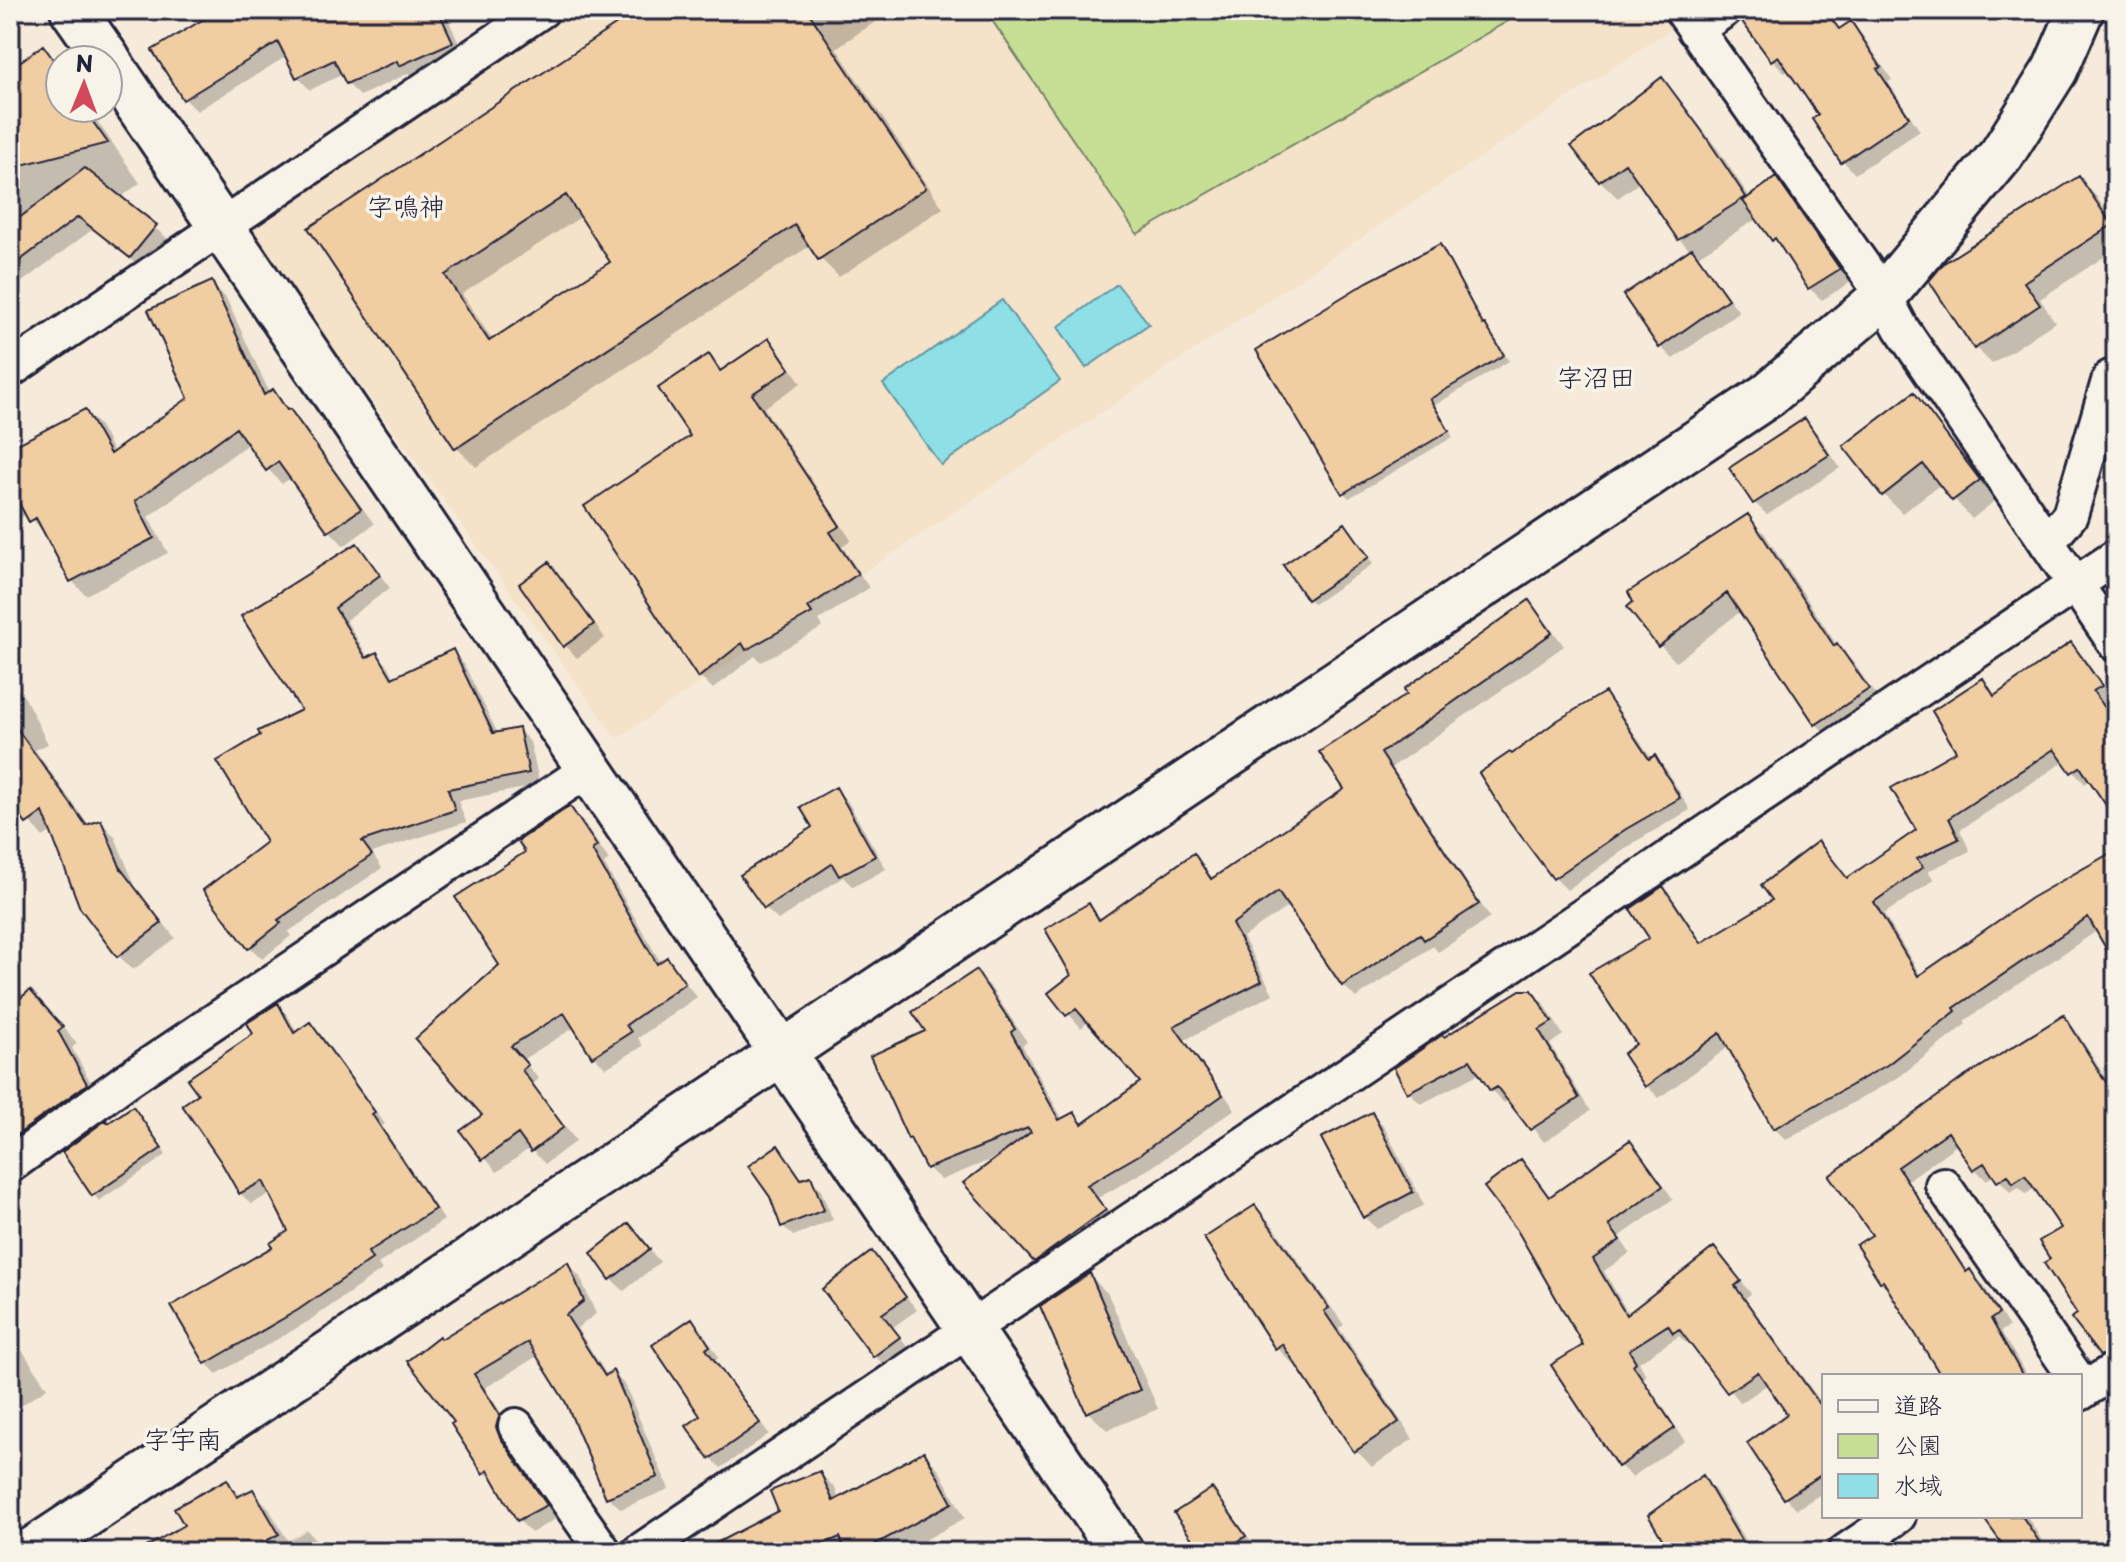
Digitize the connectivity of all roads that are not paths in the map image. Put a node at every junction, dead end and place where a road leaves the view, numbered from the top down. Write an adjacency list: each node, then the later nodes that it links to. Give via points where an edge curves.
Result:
1 (73, 10): 6 (street)
2 (542, 10): 8 (street)
3 (1724, 10): 5 (street)
4 (2081, 10): 9 (street, via 2055,70 2002,154)
5 (1688, 20): 9 (street)
6 (97, 44)
7 (124, 84): 8 (street)
8 (222, 228): 10 (street); 16 (street)
9 (1884, 296): 12 (street); 17 (street, via 1768,395)
10 (10, 370)
11 (2110, 378): 12 (street, via 2070,515)
12 (2047, 543): 14 (street)
13 (2116, 557): 14 (street)
14 (2076, 584): 15 (street); 20 (street)
15 (2116, 644)
16 (589, 769): 17 (street); 18 (street, via 127,1080)
17 (784, 1052): 20 (street); 26 (street)
18 (10, 1165)
19 (1943, 1185): 22 (street)
20 (970, 1330): 28 (street); 29 (street)
21 (2116, 1369): 23 (street)
22 (2072, 1374)
23 (2082, 1385)
24 (516, 1426): 27 (street)
25 (1895, 1518): 30 (street)
26 (30, 1552)
27 (604, 1552)
28 (639, 1552)
29 (1121, 1552)
30 (1845, 1552)

